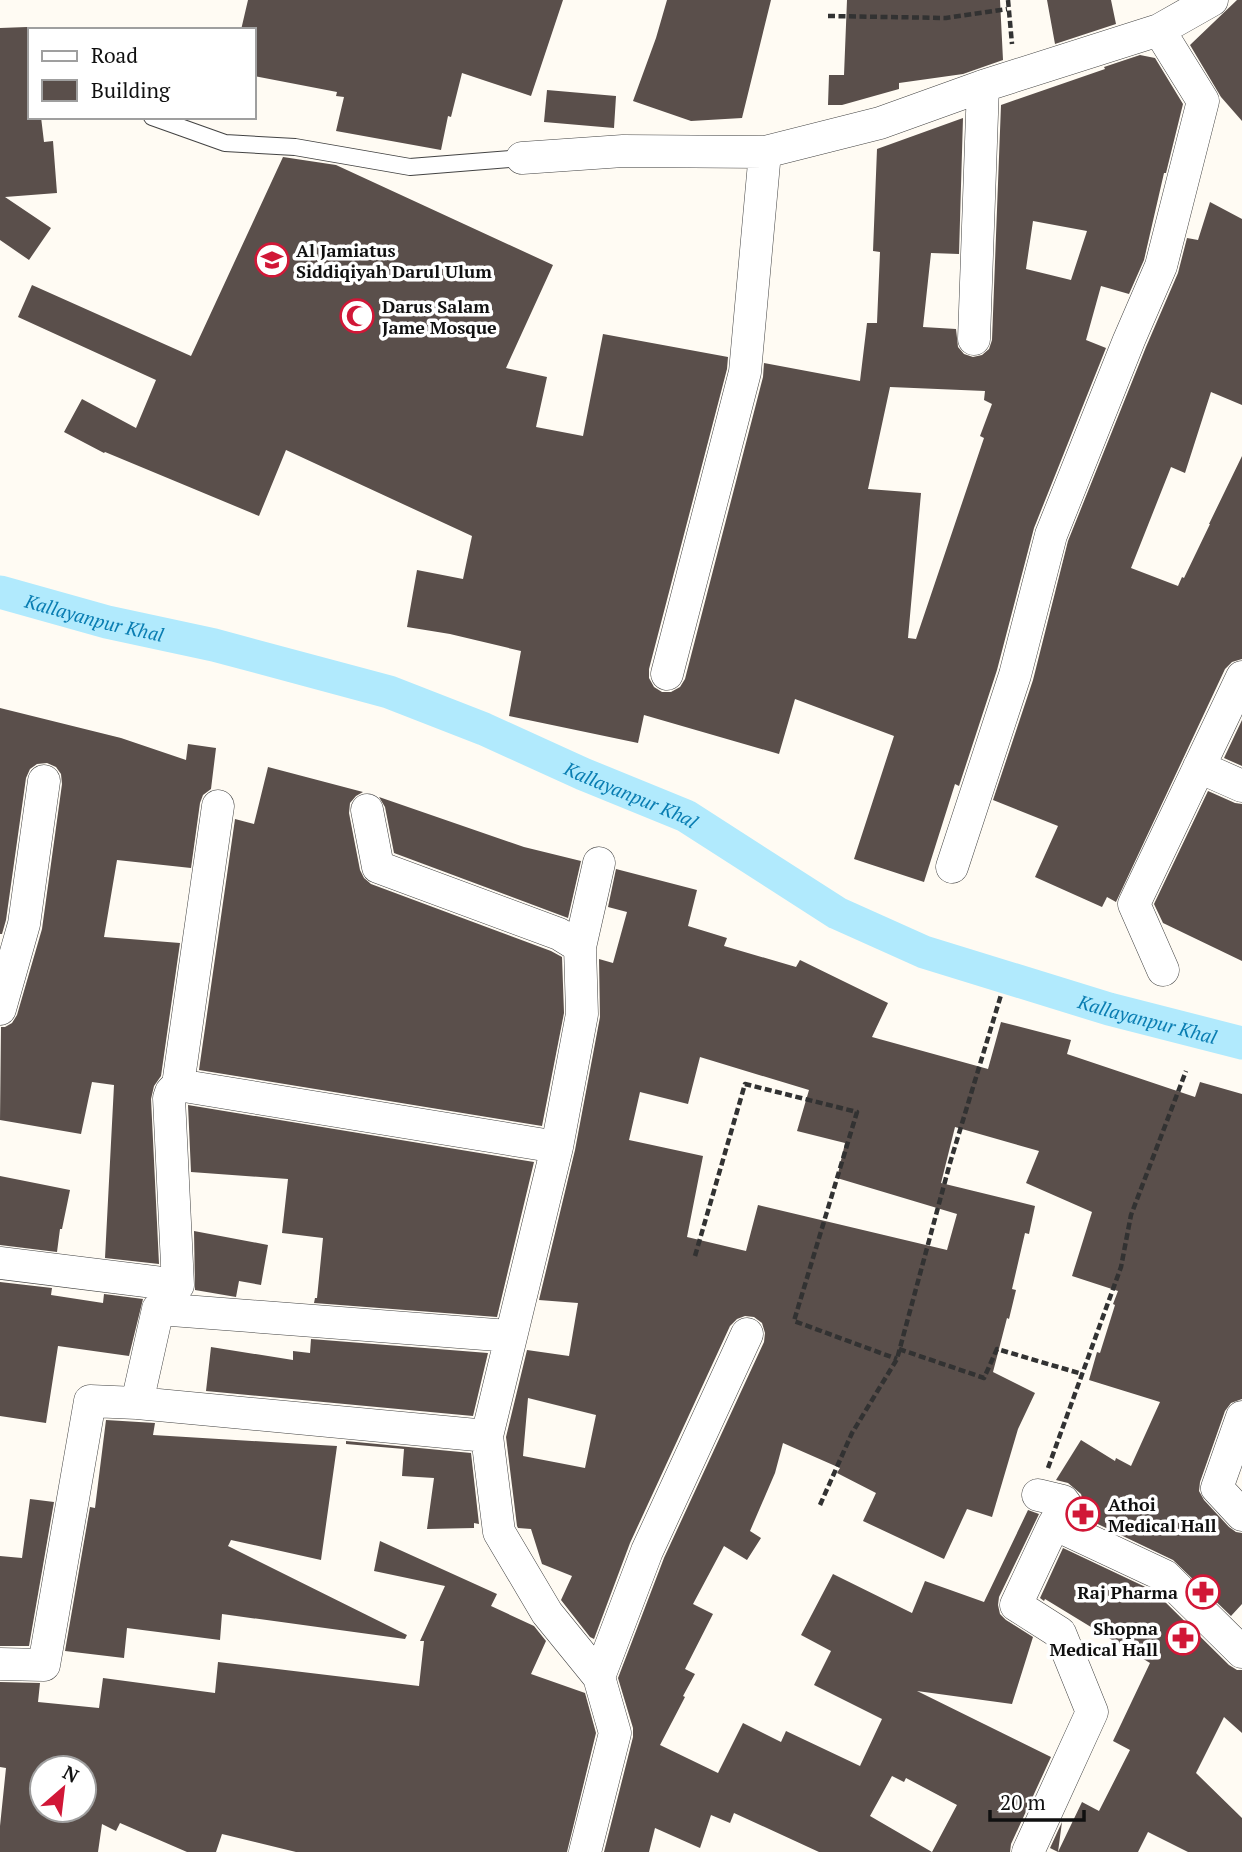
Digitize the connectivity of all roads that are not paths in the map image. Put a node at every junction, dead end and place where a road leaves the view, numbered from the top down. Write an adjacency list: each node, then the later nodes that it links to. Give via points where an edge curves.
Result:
1 (1212, 0): 2 (street)
2 (1158, 30): 3 (street); 16 (street, via 1203,101 1161,265 1051,535 1016,676)
3 (984, 86): 5 (street, via 880,123); 7 (street)
4 (158, 119): 6 (lane, via 225,143 295,147 410,167)
5 (765, 152): 6 (street, via 623,151); 8 (street, via 745,372)
6 (522, 158)
7 (974, 339)
8 (667, 674)
9 (1242, 677): 10 (street)
10 (1199, 767): 12 (street); 18 (street, via 1133,905)
11 (44, 781): 19 (street, via 24,924)
12 (1242, 786)
13 (218, 806): 20 (street)
14 (367, 810): 17 (street, via 378,867 559,934)
15 (599, 863): 17 (street)
16 (952, 867)
17 (580, 947): 21 (street, via 582,1014)
18 (1163, 970)
19 (0, 1009)
20 (178, 1085): 21 (street); 23 (street, via 169,1098)
21 (557, 1147): 25 (street)
22 (0, 1263): 23 (street)
23 (168, 1297): 25 (street); 26 (street)
24 (747, 1334): 34 (street, via 647,1551)
25 (511, 1336): 28 (street)
26 (137, 1403): 28 (street); 33 (street, via 90,1401 44,1665)
27 (1242, 1417): 30 (street, via 1217,1488)
28 (488, 1436): 34 (street, via 499,1532 547,1613)
29 (1038, 1495): 31 (street, via 1066,1505)
30 (1242, 1515)
31 (1055, 1524): 32 (street, via 1164,1576); 36 (street, via 1016,1605 1060,1633 1091,1712)
32 (1238, 1638)
33 (0, 1664)
34 (598, 1678): 35 (street, via 615,1733)
35 (585, 1852)
36 (1028, 1852)

